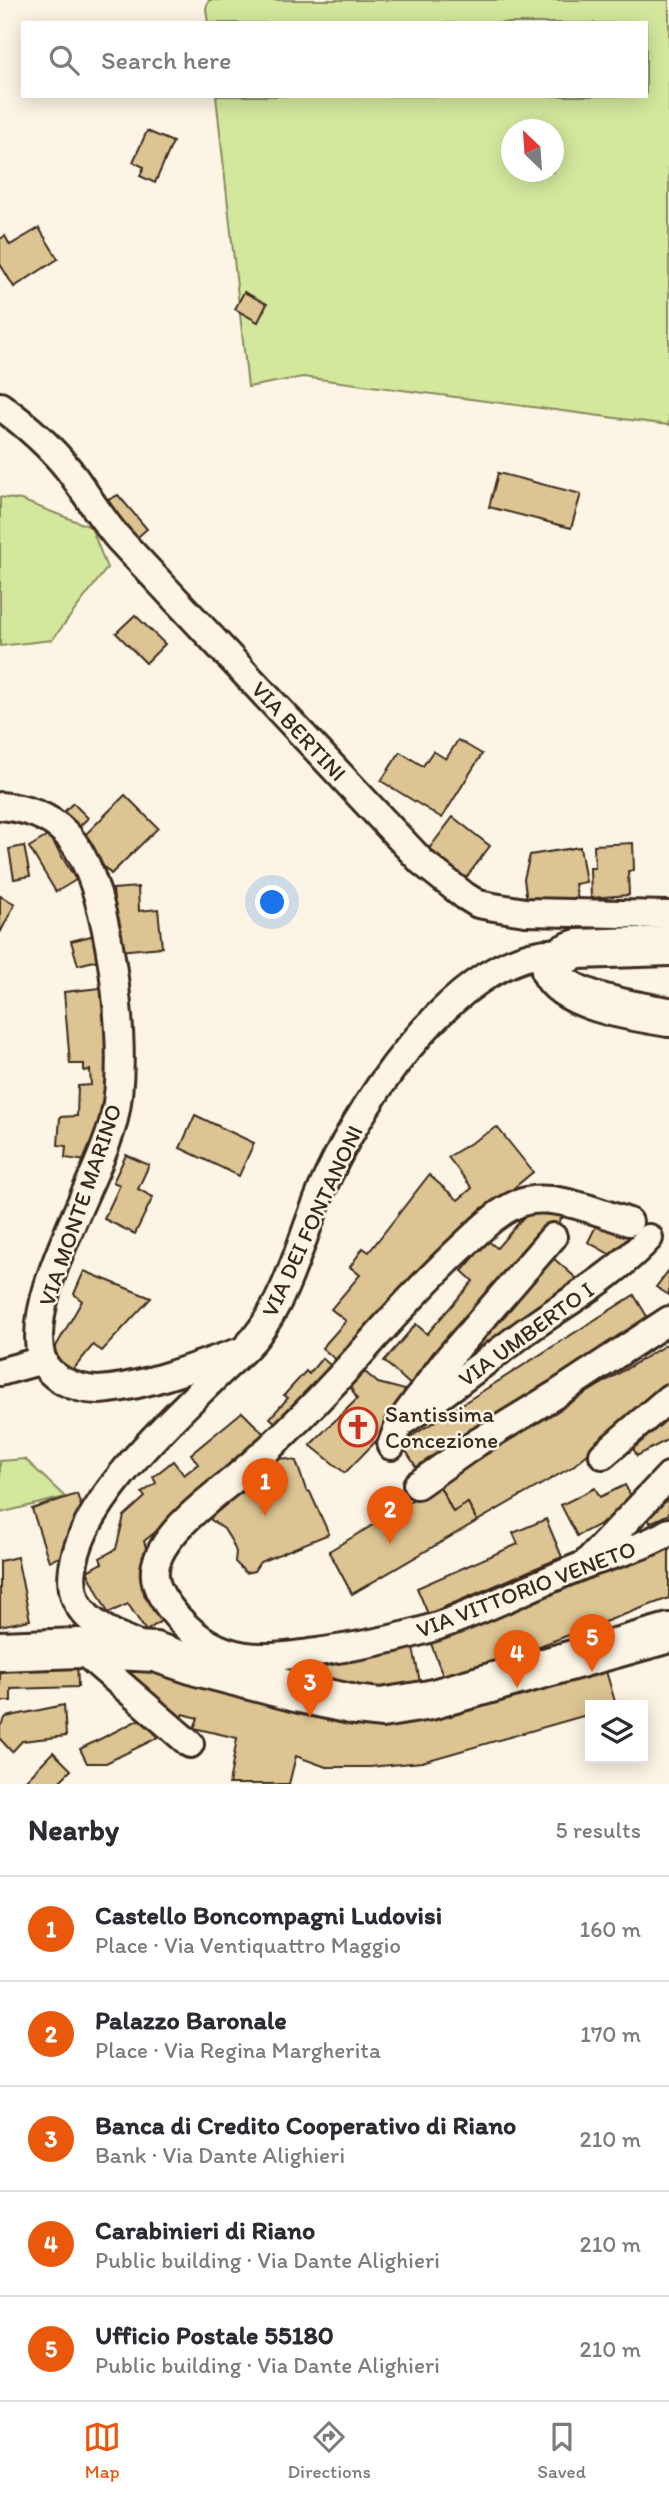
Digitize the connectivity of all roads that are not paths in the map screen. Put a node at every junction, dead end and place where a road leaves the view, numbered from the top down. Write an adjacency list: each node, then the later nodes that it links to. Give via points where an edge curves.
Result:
1 (0, 407): 3 (street, VIA BERTINI, via 69,470 118,538 422,862 453,888 478,904 510,911)
2 (0, 806): 10 (street, VIA MONTE MARINO, via 52,821 73,839 100,903 115,996 119,1086 114,1120 46,1298 39,1336)
3 (669, 915)
4 (669, 946): 5 (main road, via 593,947)
5 (566, 953): 6 (main road, via 551,971 563,986 617,1007); 9 (street, VIA DEI FONTANONI, via 537,954 487,976 451,1004 396,1063 340,1152 284,1286 267,1320)
6 (669, 1017)
7 (553, 1237): 22 (street, VIA UMBERTO I, via 444,1363 395,1435 527,1331 617,1270 639,1230 587,1208 541,1198 499,1214 429,1279 275,1445 171,1536 155,1571 164,1600 200,1639)
8 (669, 1320): 15 (street)
9 (243, 1351): 10 (street, via 143,1382 95,1390 58,1378); 21 (street, VIA DEI FONTANONI, via 118,1479 76,1550 73,1589 82,1611 99,1626)
10 (43, 1360): 11 (street)
11 (0, 1372)
12 (669, 1398): 13 (street)
13 (603, 1455)
14 (669, 1476): 17 (street)
15 (417, 1485)
16 (669, 1532): 17 (street, VIA VITTORIO VENETO)
17 (584, 1565): 22 (street, VIA VITTORIO VENETO, via 412,1634)
18 (669, 1633): 22 (main road, via 390,1707 355,1705)
19 (79, 1648): 20 (main road); 21 (main road); 23 (street)
20 (0, 1651)
21 (155, 1652): 22 (main road)
22 (243, 1663)
23 (190, 1744)

